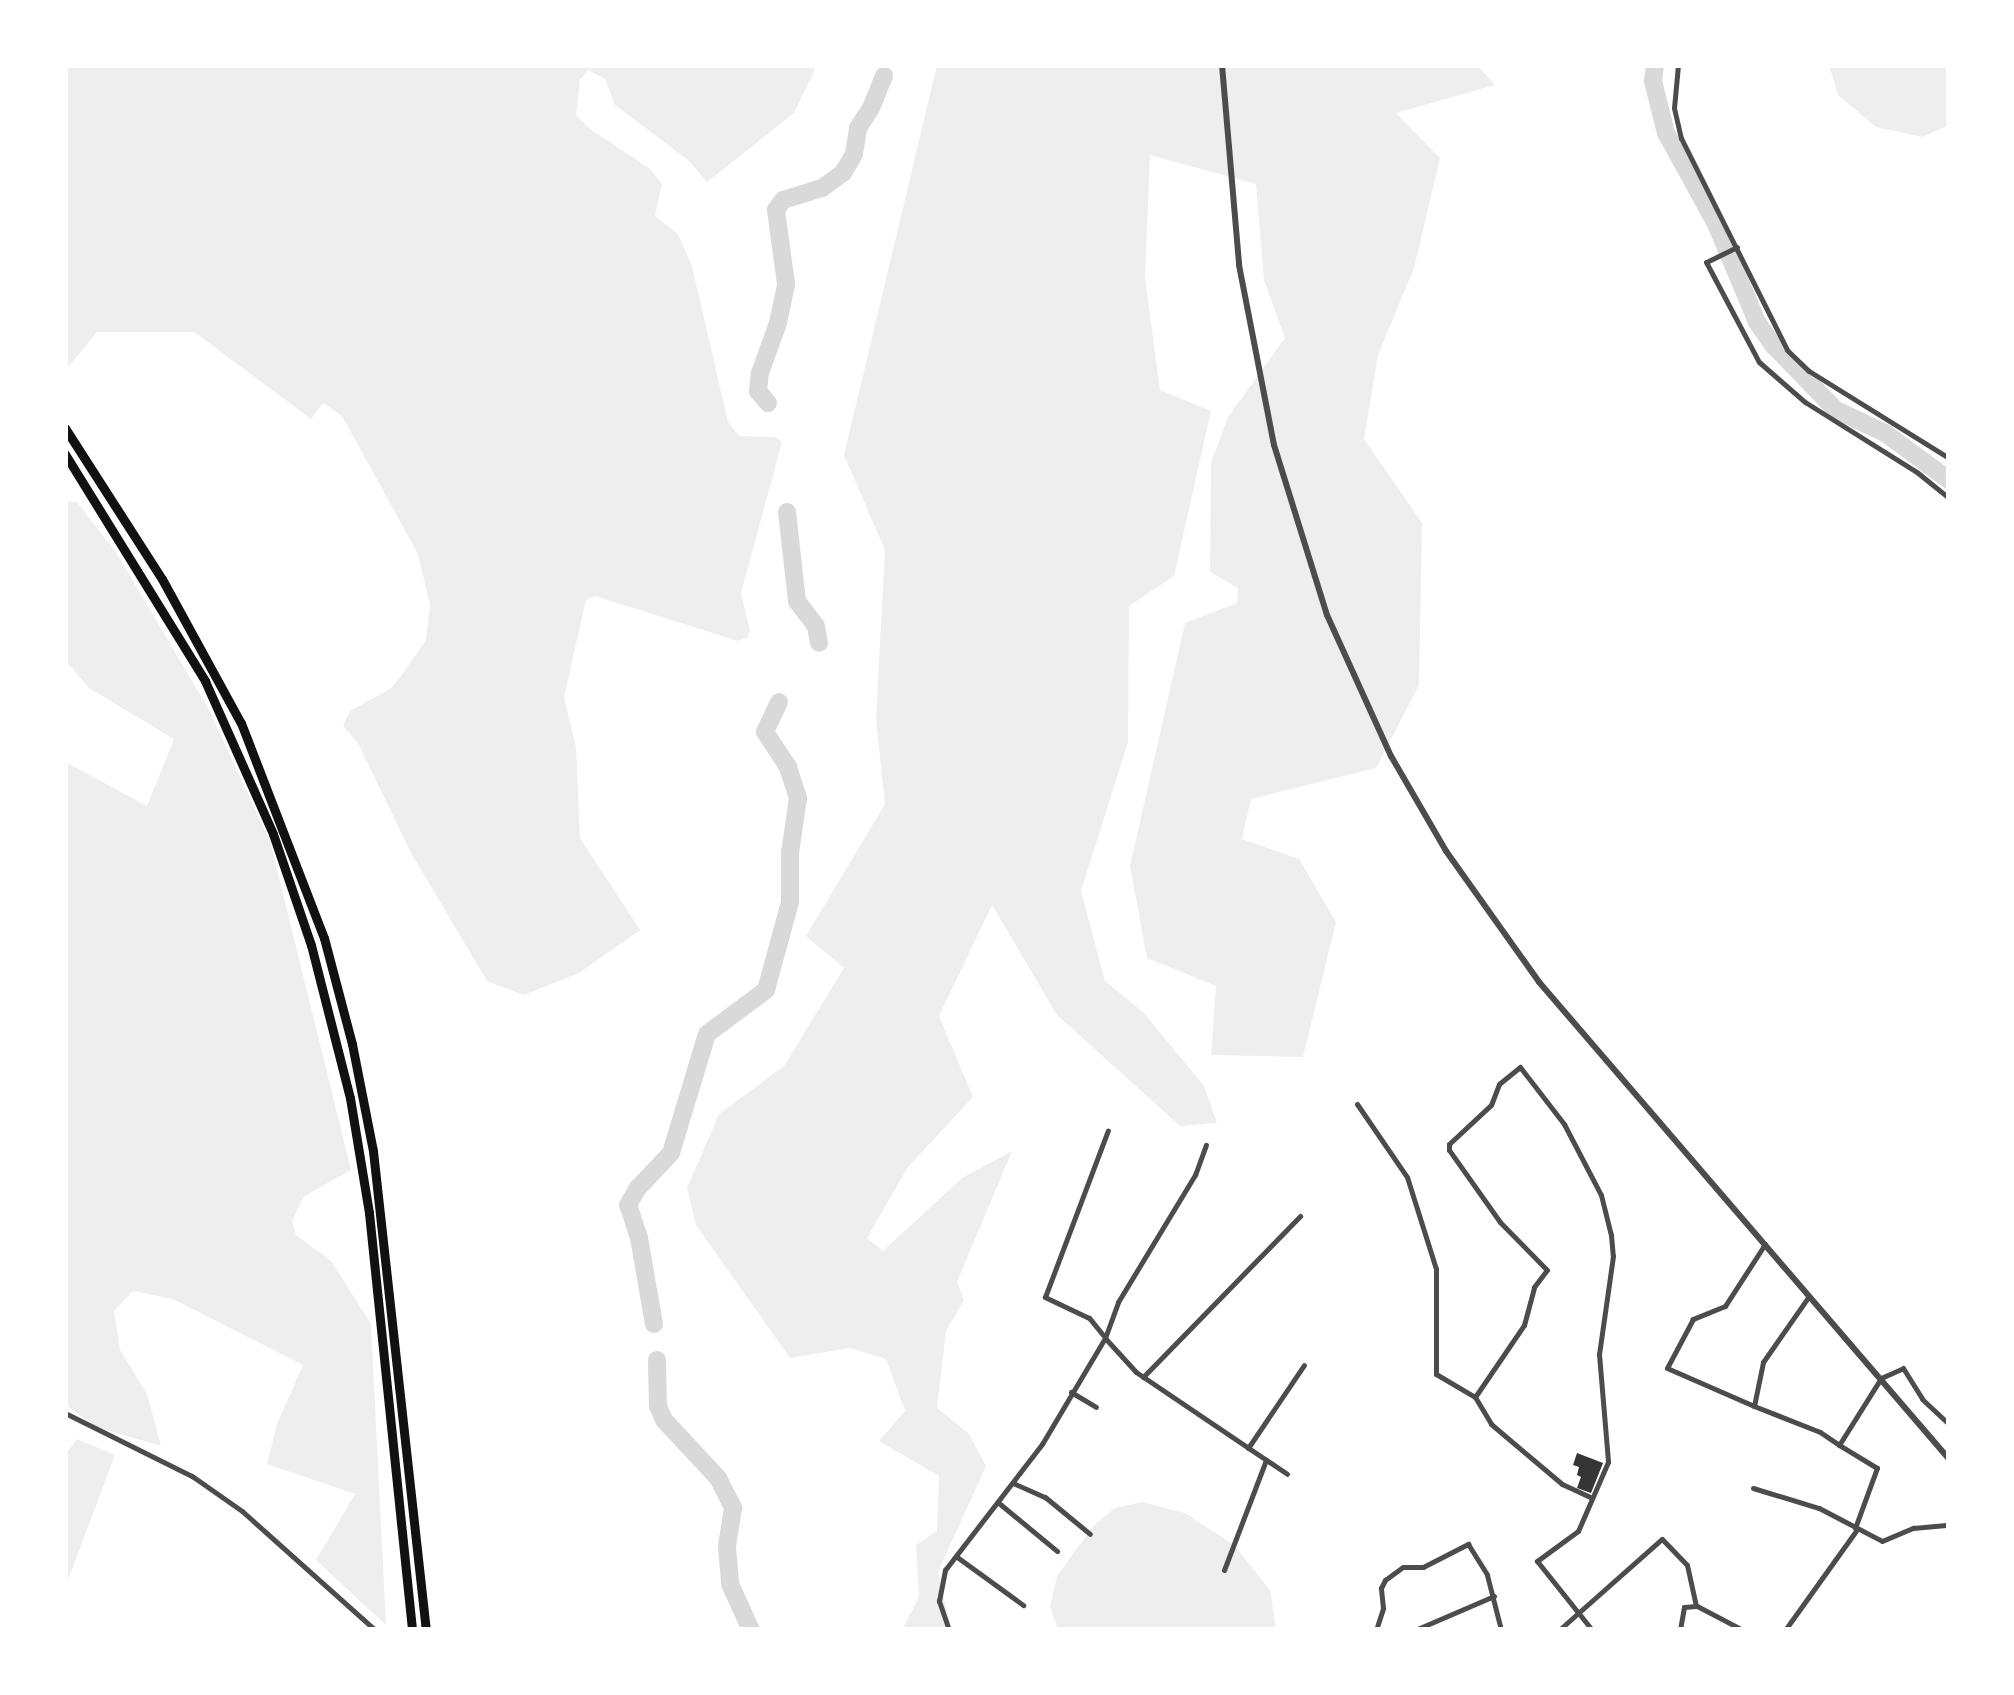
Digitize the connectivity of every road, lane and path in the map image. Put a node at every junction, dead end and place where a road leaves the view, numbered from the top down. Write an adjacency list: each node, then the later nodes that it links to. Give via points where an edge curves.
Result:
1 (1222, 65): 12 (street, via 1248,328 1288,499 1348,665 1409,789 1487,912 1572,1022)
2 (1678, 65): 3 (street, via 1678,130)
3 (1737, 247): 6 (street, via 1776,333 1797,361); 7 (street, via 1706,262 1759,362 1805,402)
4 (65, 428): 45 (highway, via 162,579 233,707 324,938 352,1044 382,1211)
5 (65, 454): 44 (highway, via 204,680 273,834 316,962 366,1197)
6 (1949, 458)
7 (1948, 495)
8 (1357, 1104): 19 (street, via 1407,1177 1436,1269 1436,1374)
9 (1108, 1130): 14 (street, via 1045,1297 1089,1318)
10 (1206, 1145): 14 (street)
11 (1300, 1216): 16 (street)
12 (1765, 1244): 13 (street); 20 (street, via 1726,1306 1693,1319 1667,1368)
13 (1809, 1296): 17 (street); 20 (street, via 1763,1362)
14 (1104, 1336): 16 (street); 18 (street)
15 (1304, 1365): 25 (street)
16 (1144, 1377): 25 (street)
17 (1880, 1378): 23 (street, via 1903,1368 1922,1400); 24 (street); 26 (street)
18 (1071, 1392): 21 (street); 29 (street)
19 (1475, 1398): 31 (street, via 1491,1424 1562,1484); 31 (street, via 1524,1325 1534,1286 1547,1270 1500,1222 1449,1144 1520,1066 1564,1124 1601,1196 1611,1235 1599,1354 1608,1462)
20 (1754, 1406): 24 (street)
21 (1096, 1407)
22 (65, 1413): 43 (street, via 192,1476 242,1510)
23 (1949, 1424)
24 (1840, 1445): 34 (street, via 1877,1468)
25 (1248, 1448): 27 (street)
26 (1949, 1459)
27 (1266, 1460): 28 (street); 38 (street)
28 (1287, 1474)
29 (1013, 1483): 32 (street); 35 (street, via 1045,1497)
30 (1752, 1488): 34 (street, via 1819,1508)
31 (1590, 1497): 42 (street, via 1578,1531 1537,1561)
32 (1000, 1504): 36 (street); 37 (street)
33 (1949, 1525): 34 (street, via 1913,1528 1882,1541)
34 (1856, 1530): 54 (street)
35 (1090, 1534)
36 (1058, 1550)
37 (957, 1556): 40 (street); 46 (street, via 939,1588)
38 (1224, 1570)
39 (1494, 1596): 47 (street, via 1474,1547 1466,1544 1426,1566 1403,1566 1385,1580); 48 (street); 49 (street)
40 (1023, 1605)
41 (1696, 1606): 42 (street, via 1686,1565 1662,1539); 52 (street, via 1684,1607); 53 (street)
42 (1579, 1615): 50 (street); 51 (street)
43 (375, 1630)
44 (412, 1630)
45 (426, 1630)
46 (949, 1630)
47 (1376, 1630)
48 (1415, 1630)
49 (1501, 1630)
50 (1559, 1630)
51 (1592, 1630)
52 (1680, 1630)
53 (1742, 1630)
54 (1785, 1630)

